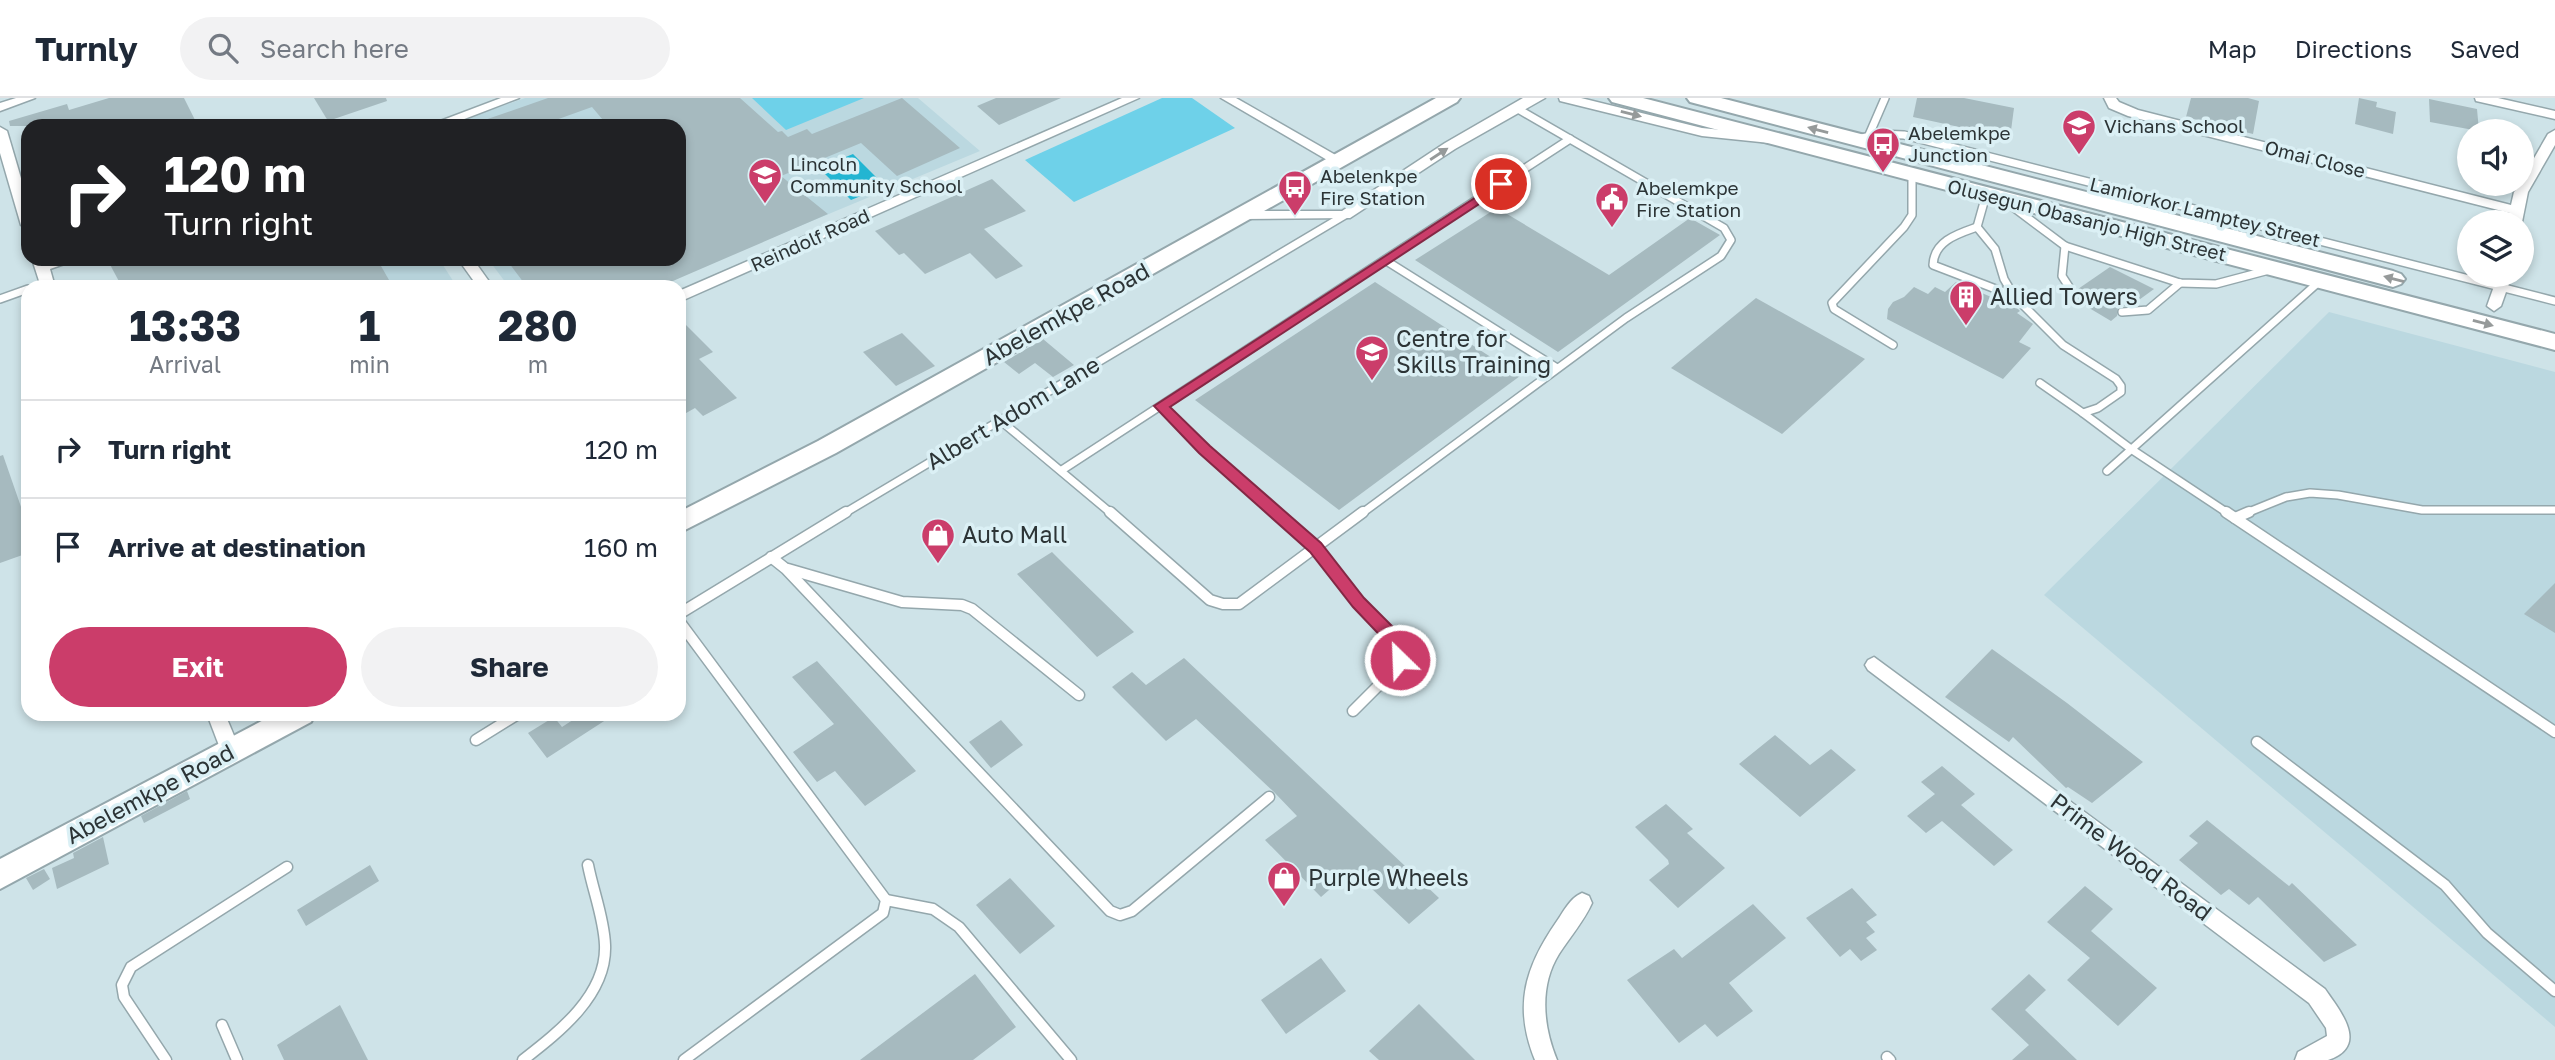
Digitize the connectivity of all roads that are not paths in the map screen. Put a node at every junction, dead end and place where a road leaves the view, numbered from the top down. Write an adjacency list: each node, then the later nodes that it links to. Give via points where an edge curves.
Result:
1 (29, 98): 13 (street)
2 (510, 98): 16 (street)
3 (1133, 98): 43 (street, Reindolf Road)
4 (1228, 98): 22 (street)
5 (1450, 98): 22 (street, Abelemkpe Road)
6 (1539, 98): 14 (street, Albert Adom Lane)
7 (1565, 98): 21 (street, one-way to 21, via 1702,132)
8 (1619, 98): 21 (main road, Olusegun Obasanjo High Street)
9 (1697, 98): 19 (main road, Olusegun Obasanjo High Street, one-way to 9)
10 (1885, 98): 19 (lane)
11 (2481, 98): 15 (street)
12 (2112, 101): 26 (street, Omai Close, via 2133,113)
13 (0, 107)
14 (1518, 109): 20 (lane); 29 (street, Albert Adom Lane, one-way to 14, via 1450,146)
15 (2555, 115)
16 (453, 119)
17 (0, 131): 25 (street)
18 (2555, 134): 27 (street, via 2521,192)
19 (1861, 138): 41 (main road, Olusegun Obasanjo High Street)
20 (1570, 139): 32 (lane); 51 (lane, via 1724,228 1731,240 1721,256)
21 (1777, 140): 23 (main road, Olusegun Obasanjo High Street)
22 (1339, 161): 28 (street, Abelemkpe Road)
23 (1912, 176): 24 (main road, Olusegun Obasanjo High Street); 50 (lane, via 1912,215 1832,303 1834,309)
24 (1993, 196): 30 (lane); 31 (lane); 35 (main road, Olusegun Obasanjo High Street)
25 (21, 202)
26 (2490, 210)
27 (2517, 210)
28 (1242, 215): 29 (street); 61 (street, Abelemkpe Road, via 827,447)
29 (1345, 215): 55 (lane, Albert Adom Lane)
30 (1977, 227): 44 (lane, via 1995,248); 44 (lane, via 1941,244 1933,265)
31 (2065, 246): 39 (lane); 42 (lane, via 2062,276)
32 (1385, 260): 51 (lane); 53 (lane)
33 (56, 266): 36 (street)
34 (470, 266): 37 (street)
35 (2277, 268): 38 (main road, Olusegun Obasanjo High Street); 39 (lane, via 2216,284)
36 (39, 279)
37 (480, 280)
38 (2321, 280): 49 (main road, Olusegun Obasanjo High Street, one-way to 49); 56 (lane)
39 (2180, 283): 47 (lane, via 2148,310)
40 (21, 288): 45 (lane)
41 (2500, 290): 46 (lane); 48 (main road, Olusegun Obasanjo High Street)
42 (2073, 293)
43 (686, 294)
44 (2014, 296): 54 (lane, via 2063,345 2122,386 2121,392 2098,408)
45 (0, 299)
46 (2555, 301)
47 (2122, 312)
48 (2555, 321)
49 (2555, 342)
50 (1893, 345)
51 (1557, 368): 62 (lane)
52 (2040, 383): 54 (lane)
53 (1161, 406): 57 (lane); 62 (lane)
54 (2083, 413): 56 (lane)
55 (1001, 421): 57 (lane); 63 (lane, Albert Adom Lane)
56 (2131, 449): 58 (lane); 60 (lane)
57 (1062, 470): 62 (lane, via 1210,600 1223,604 1238,604)
58 (2107, 471)
59 (2555, 510): 60 (lane, via 2422,510 2309,493 2286,497)
60 (2235, 518): 73 (lane)
61 (686, 519)
62 (1315, 547): 69 (lane, via 1359,603 1402,647 1400,660 1387,678)
63 (771, 557): 64 (lane); 65 (lane, Albert Adom Lane)
64 (786, 569): 68 (lane, via 902,602 972,609); 77 (lane, via 1110,911 1120,915 1132,911)
65 (686, 613)
66 (686, 625): 81 (lane)
67 (1874, 665): 91 (street, Prime Wood Road, via 2317,996 2336,1024 2339,1041)
68 (1079, 695)
69 (1353, 711)
70 (219, 721): 76 (street)
71 (287, 721): 76 (street, Abelemkpe Road)
72 (507, 721): 74 (lane)
73 (2555, 732)
74 (476, 740)
75 (2257, 742): 83 (lane, via 2445,885 2487,933)
76 (230, 750): 80 (street, Abelemkpe Road)
77 (1269, 797)
78 (587, 865): 87 (lane, via 606,947 597,985 561,1029)
79 (287, 867): 85 (lane, via 131,967 122,985 124,998)
80 (0, 875)
81 (886, 900): 88 (lane, via 883,913); 89 (lane, via 932,906 947,916)
82 (1582, 903): 90 (street, via 1538,971 1534,1011)
83 (2555, 991)
84 (222, 1025): 86 (lane)
85 (166, 1060)
86 (237, 1060)
87 (523, 1060)
88 (684, 1060)
89 (1071, 1060)
90 (1546, 1060)
91 (2306, 1060)

